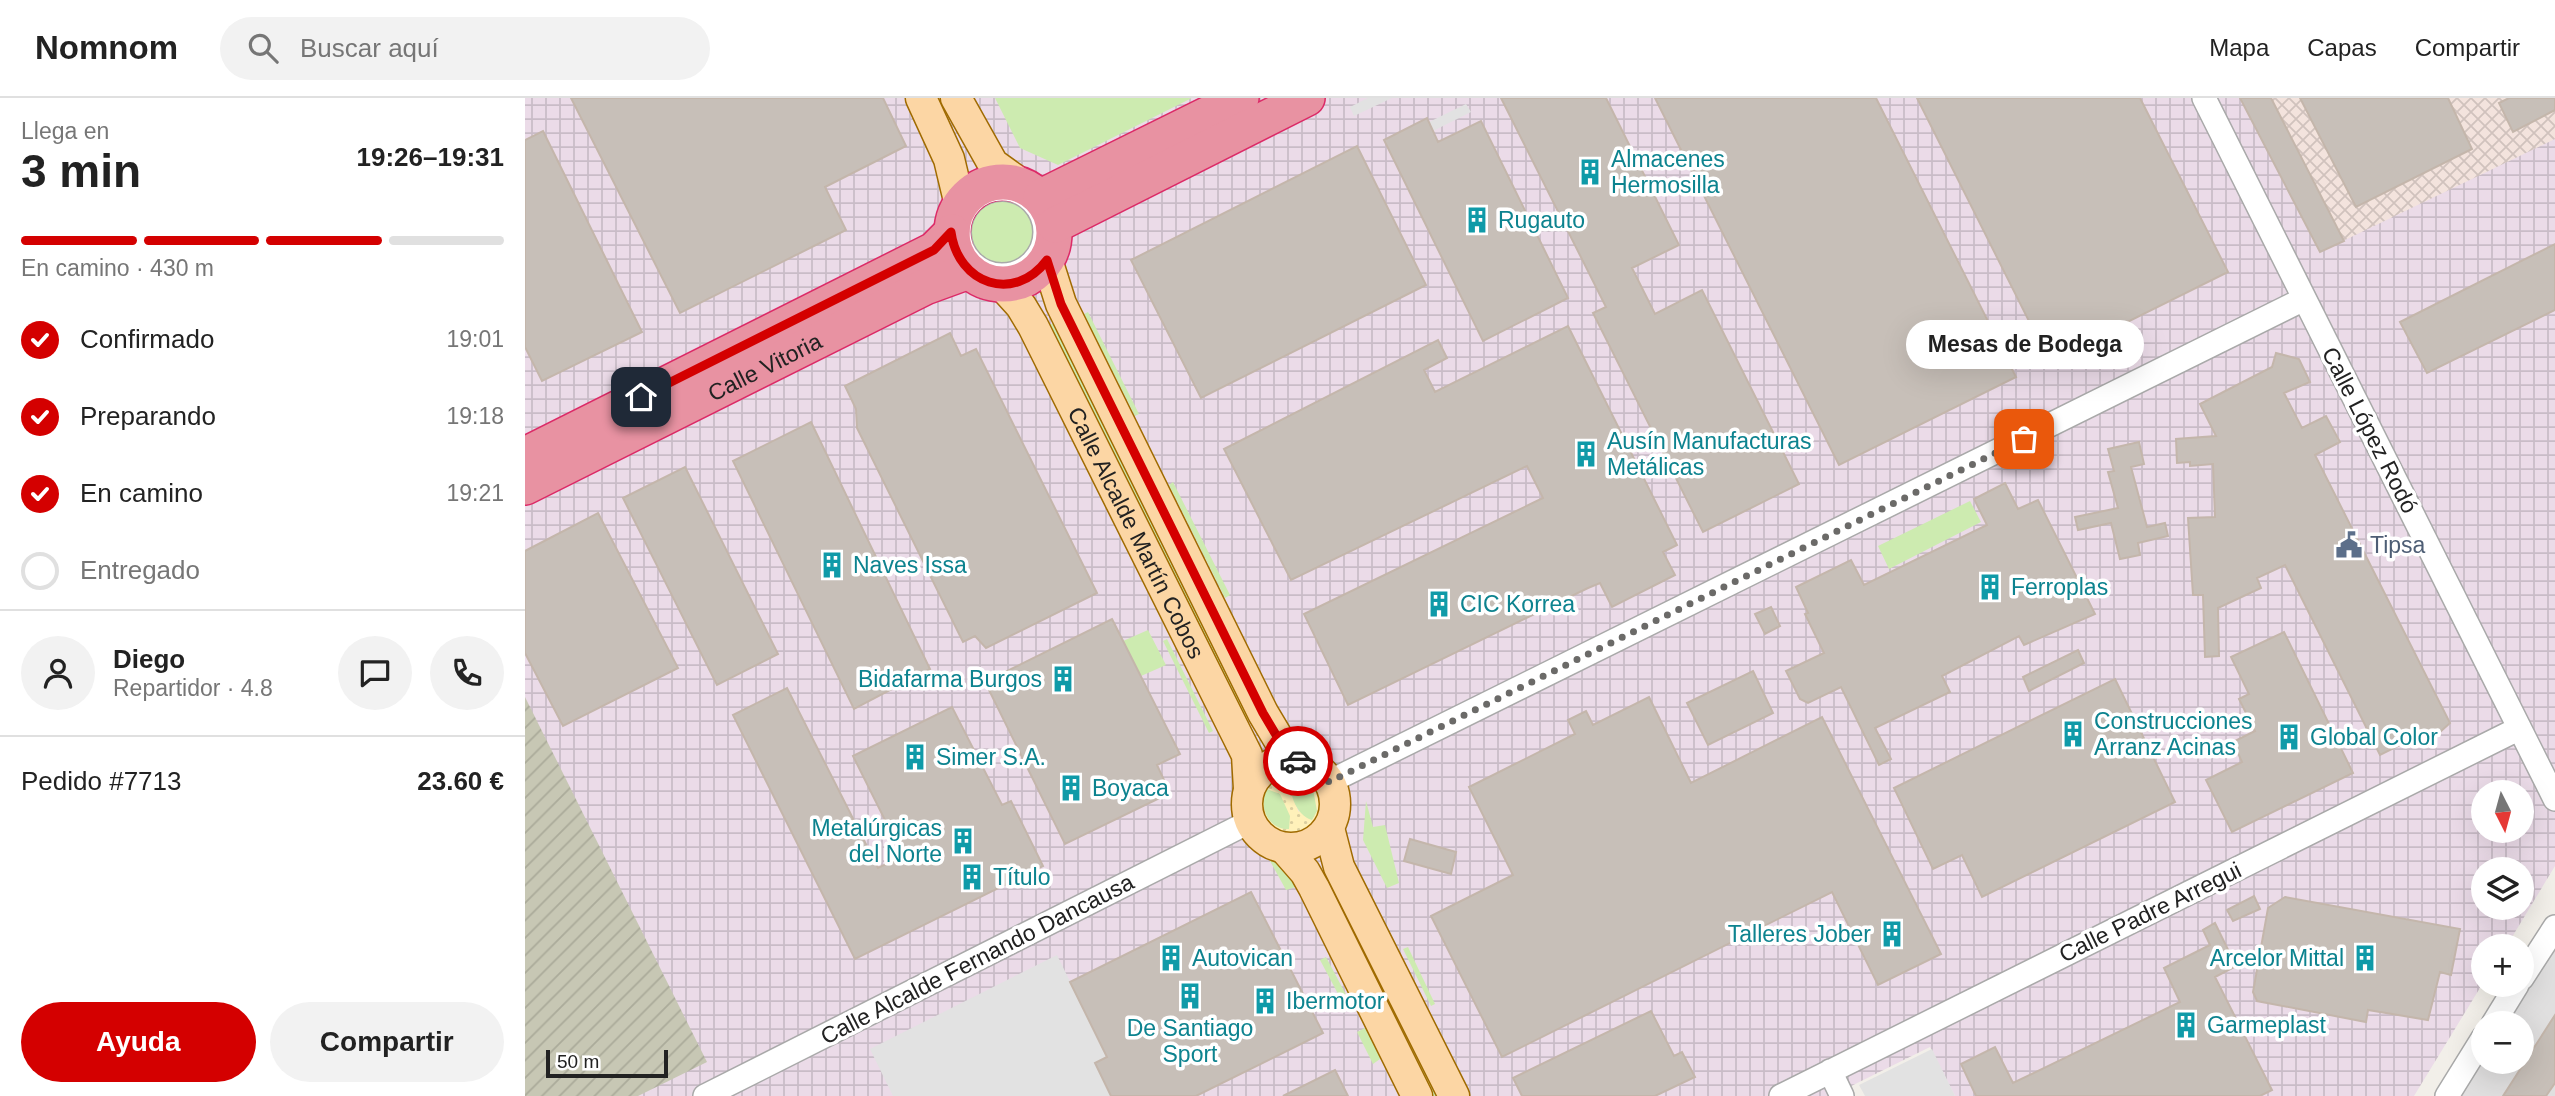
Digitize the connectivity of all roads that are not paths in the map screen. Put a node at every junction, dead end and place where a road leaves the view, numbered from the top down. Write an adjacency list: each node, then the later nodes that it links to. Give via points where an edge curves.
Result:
1 (921, 98): 7 (main road, via 949,159)
2 (956, 98): 6 (main road, via 988,157)
3 (1241, 98): 6 (highway)
4 (1307, 98): 6 (highway)
5 (2204, 98): 10 (street, Calle López Rodó)
6 (1039, 202): 7 (highway, via 998,181 976,189); 8 (highway, via 1053,249)
7 (956, 218): 9 (highway, via 957,254); 11 (highway, Calle Vitoria, via 934,250)
8 (1043, 258): 9 (highway, via 1027,278); 14 (main road, Calle Alcalde Martín Cobos, via 1070,323 1263,713)
9 (985, 278): 12 (highway, Calle Vitoria, via 925,288); 16 (main road, Calle Alcalde Martín Cobos, via 1027,316 1247,755)
10 (2304, 299): 13 (street, Calle López Rodó); 15 (street)
11 (525, 455)
12 (525, 487)
13 (2518, 729): 17 (street, Calle López Rodó); 24 (street, Calle Padre Arregui)
14 (1291, 760): 15 (main road, via 1313,766); 16 (main road, via 1265,768)
15 (1329, 782): 19 (main road, via 1335,805)
16 (1249, 789): 18 (main road)
17 (2555, 799)
18 (1249, 822): 20 (main road, via 1262,838); 25 (street, Calle Alcalde Fernando Dancausa)
19 (1329, 828): 20 (main road, via 1310,845); 27 (main road, via 1339,867)
20 (1284, 848): 26 (main road, via 1314,888)
21 (2555, 927): 22 (street)
22 (2534, 959)
23 (2471, 1057): 30 (street)
24 (1830, 1071): 28 (street, Calle Padre Arregui); 29 (street)
25 (705, 1096)
26 (1417, 1096)
27 (1454, 1096)
28 (1781, 1096)
29 (1842, 1096)
30 (2447, 1096)

